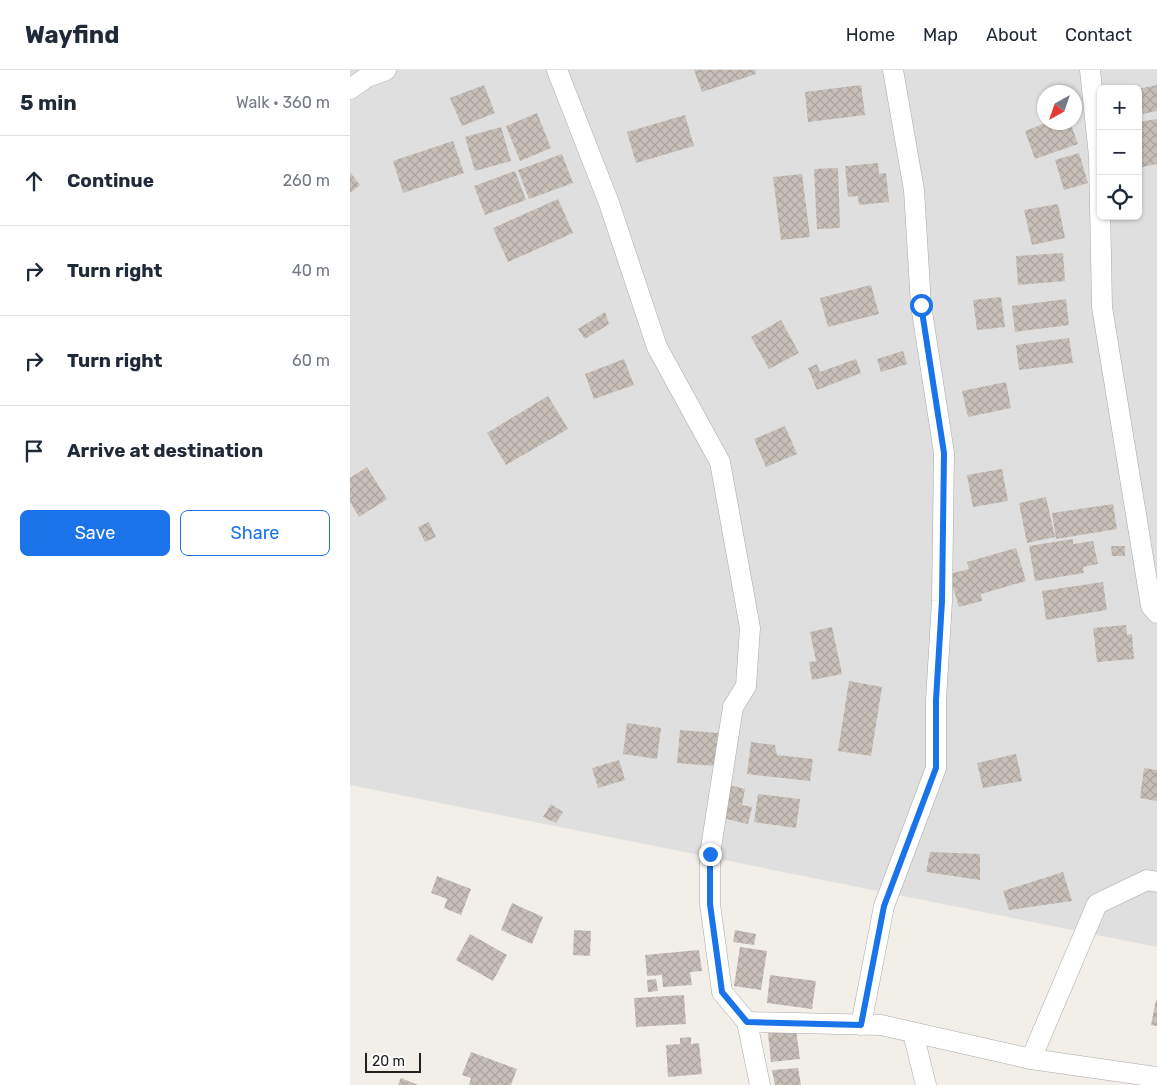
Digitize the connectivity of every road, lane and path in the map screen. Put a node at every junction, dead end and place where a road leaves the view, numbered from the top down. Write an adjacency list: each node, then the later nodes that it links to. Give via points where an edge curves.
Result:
1 (386, 70): 5 (street, via 367,77)
2 (557, 70): 8 (street, via 609,202 657,347 720,462 750,628 746,686 733,707 710,854 710,904 722,992)
3 (893, 70): 9 (street, via 914,190 921,305 944,453 942,601 936,768 884,906)
4 (1090, 70): 6 (street, via 1099,156 1102,307 1151,606)
5 (350, 89)
6 (1157, 613)
7 (1157, 882): 11 (street, via 1147,880 1097,904)
8 (747, 1022): 9 (street); 13 (street)
9 (861, 1025): 10 (street, via 881,1025)
10 (913, 1033): 11 (street); 14 (street)
11 (1031, 1060): 12 (street)
12 (1157, 1077)
13 (760, 1085)
14 (926, 1085)

